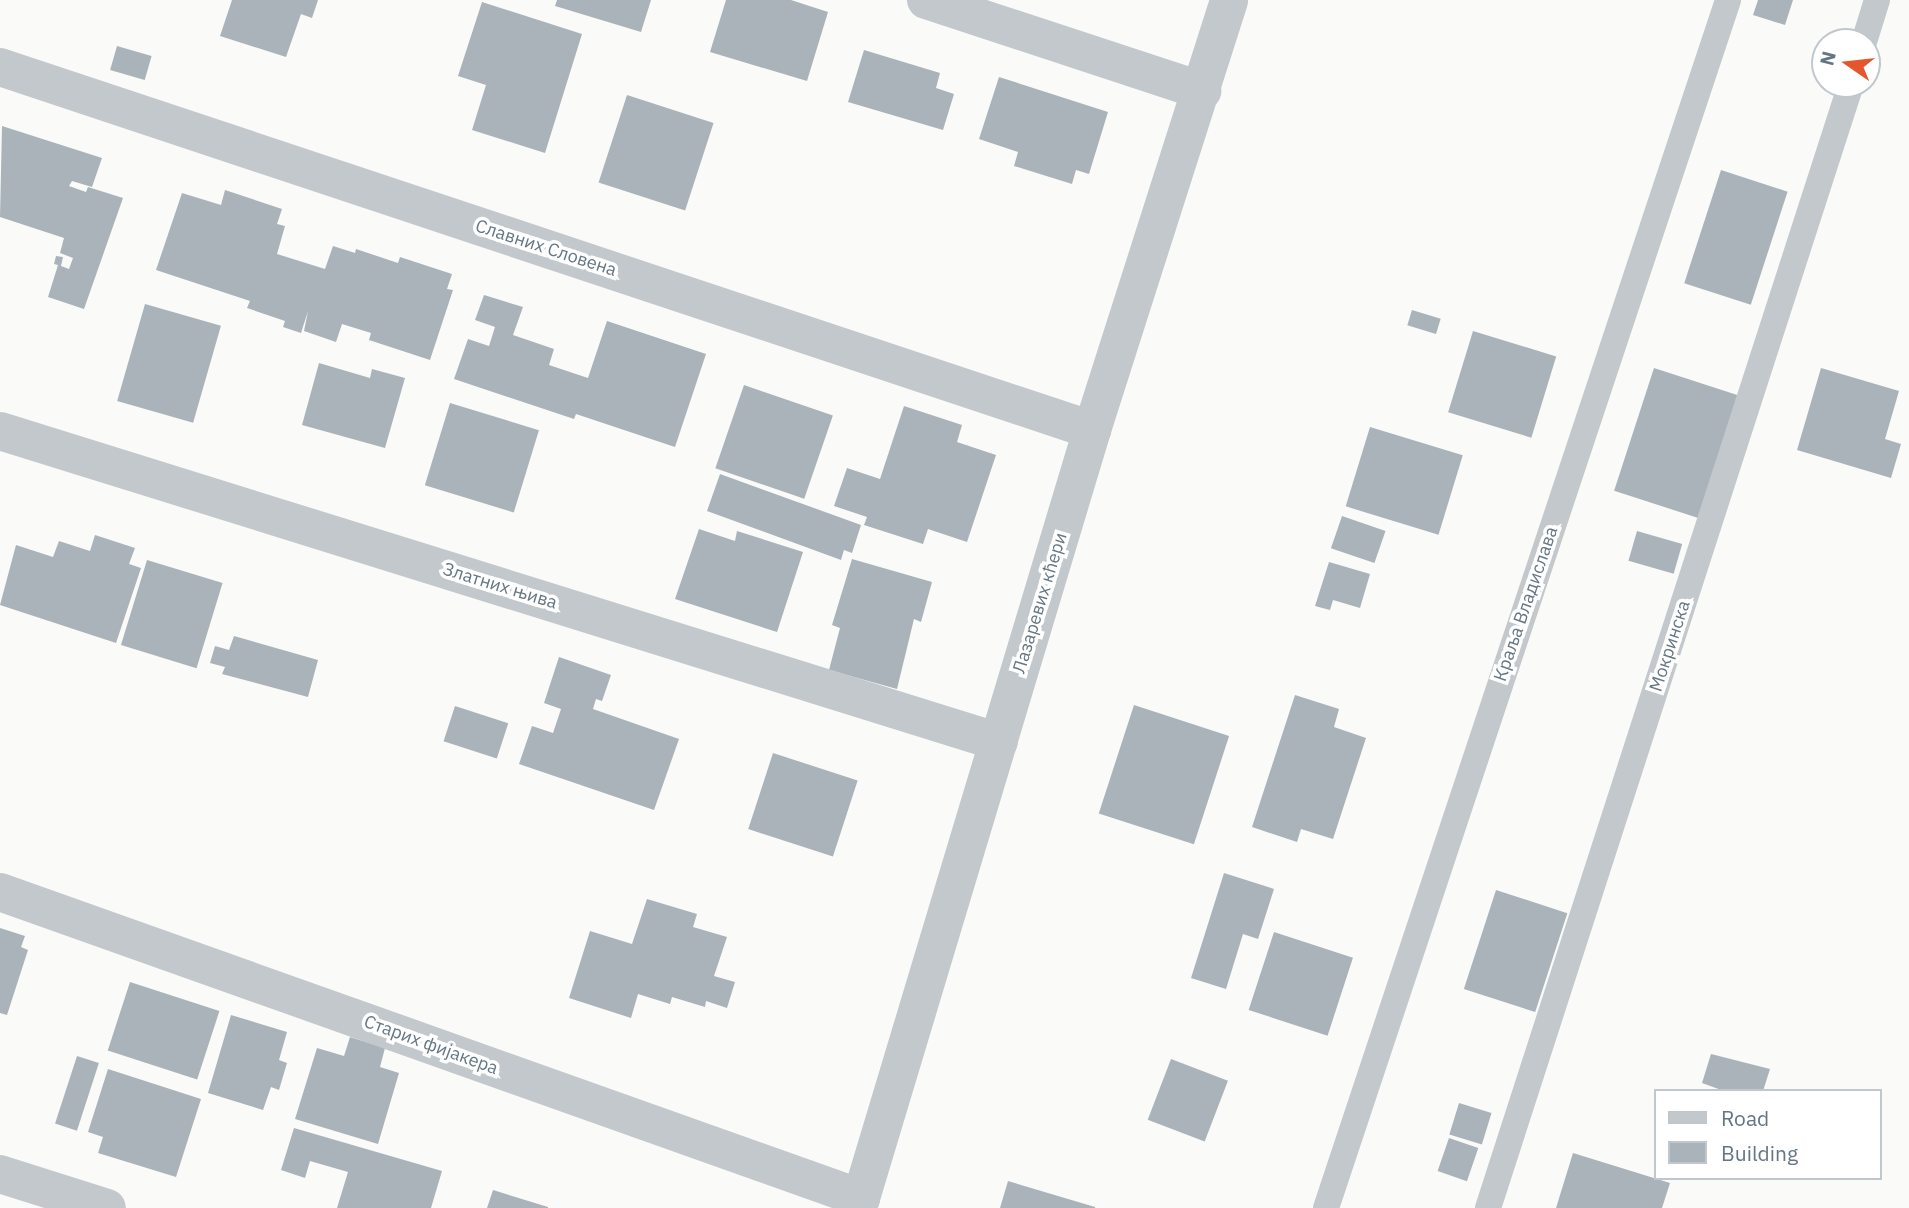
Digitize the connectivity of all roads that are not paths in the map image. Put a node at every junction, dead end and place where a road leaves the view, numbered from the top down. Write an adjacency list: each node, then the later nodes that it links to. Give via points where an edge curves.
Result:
1 (926, 0): 7 (street)
2 (1229, 0): 7 (street, Лазаревих кћери)
3 (1728, 0): 16 (lane, Краља Владислава)
4 (1877, 0): 5 (lane)
5 (1868, 28)
6 (0, 67): 9 (street, Славних Словена)
7 (1202, 91): 9 (street, Лазаревих кћери)
8 (1846, 98): 17 (lane, Мокринска)
9 (1092, 429): 11 (street, Лазаревих кћери)
10 (0, 430): 11 (street, Златних њива)
11 (999, 742): 14 (street, Лазаревих кћери)
12 (0, 892): 14 (street, Старих фијакера)
13 (0, 1174): 15 (street)
14 (859, 1203)
15 (107, 1208)
16 (1326, 1208)
17 (1488, 1208)

